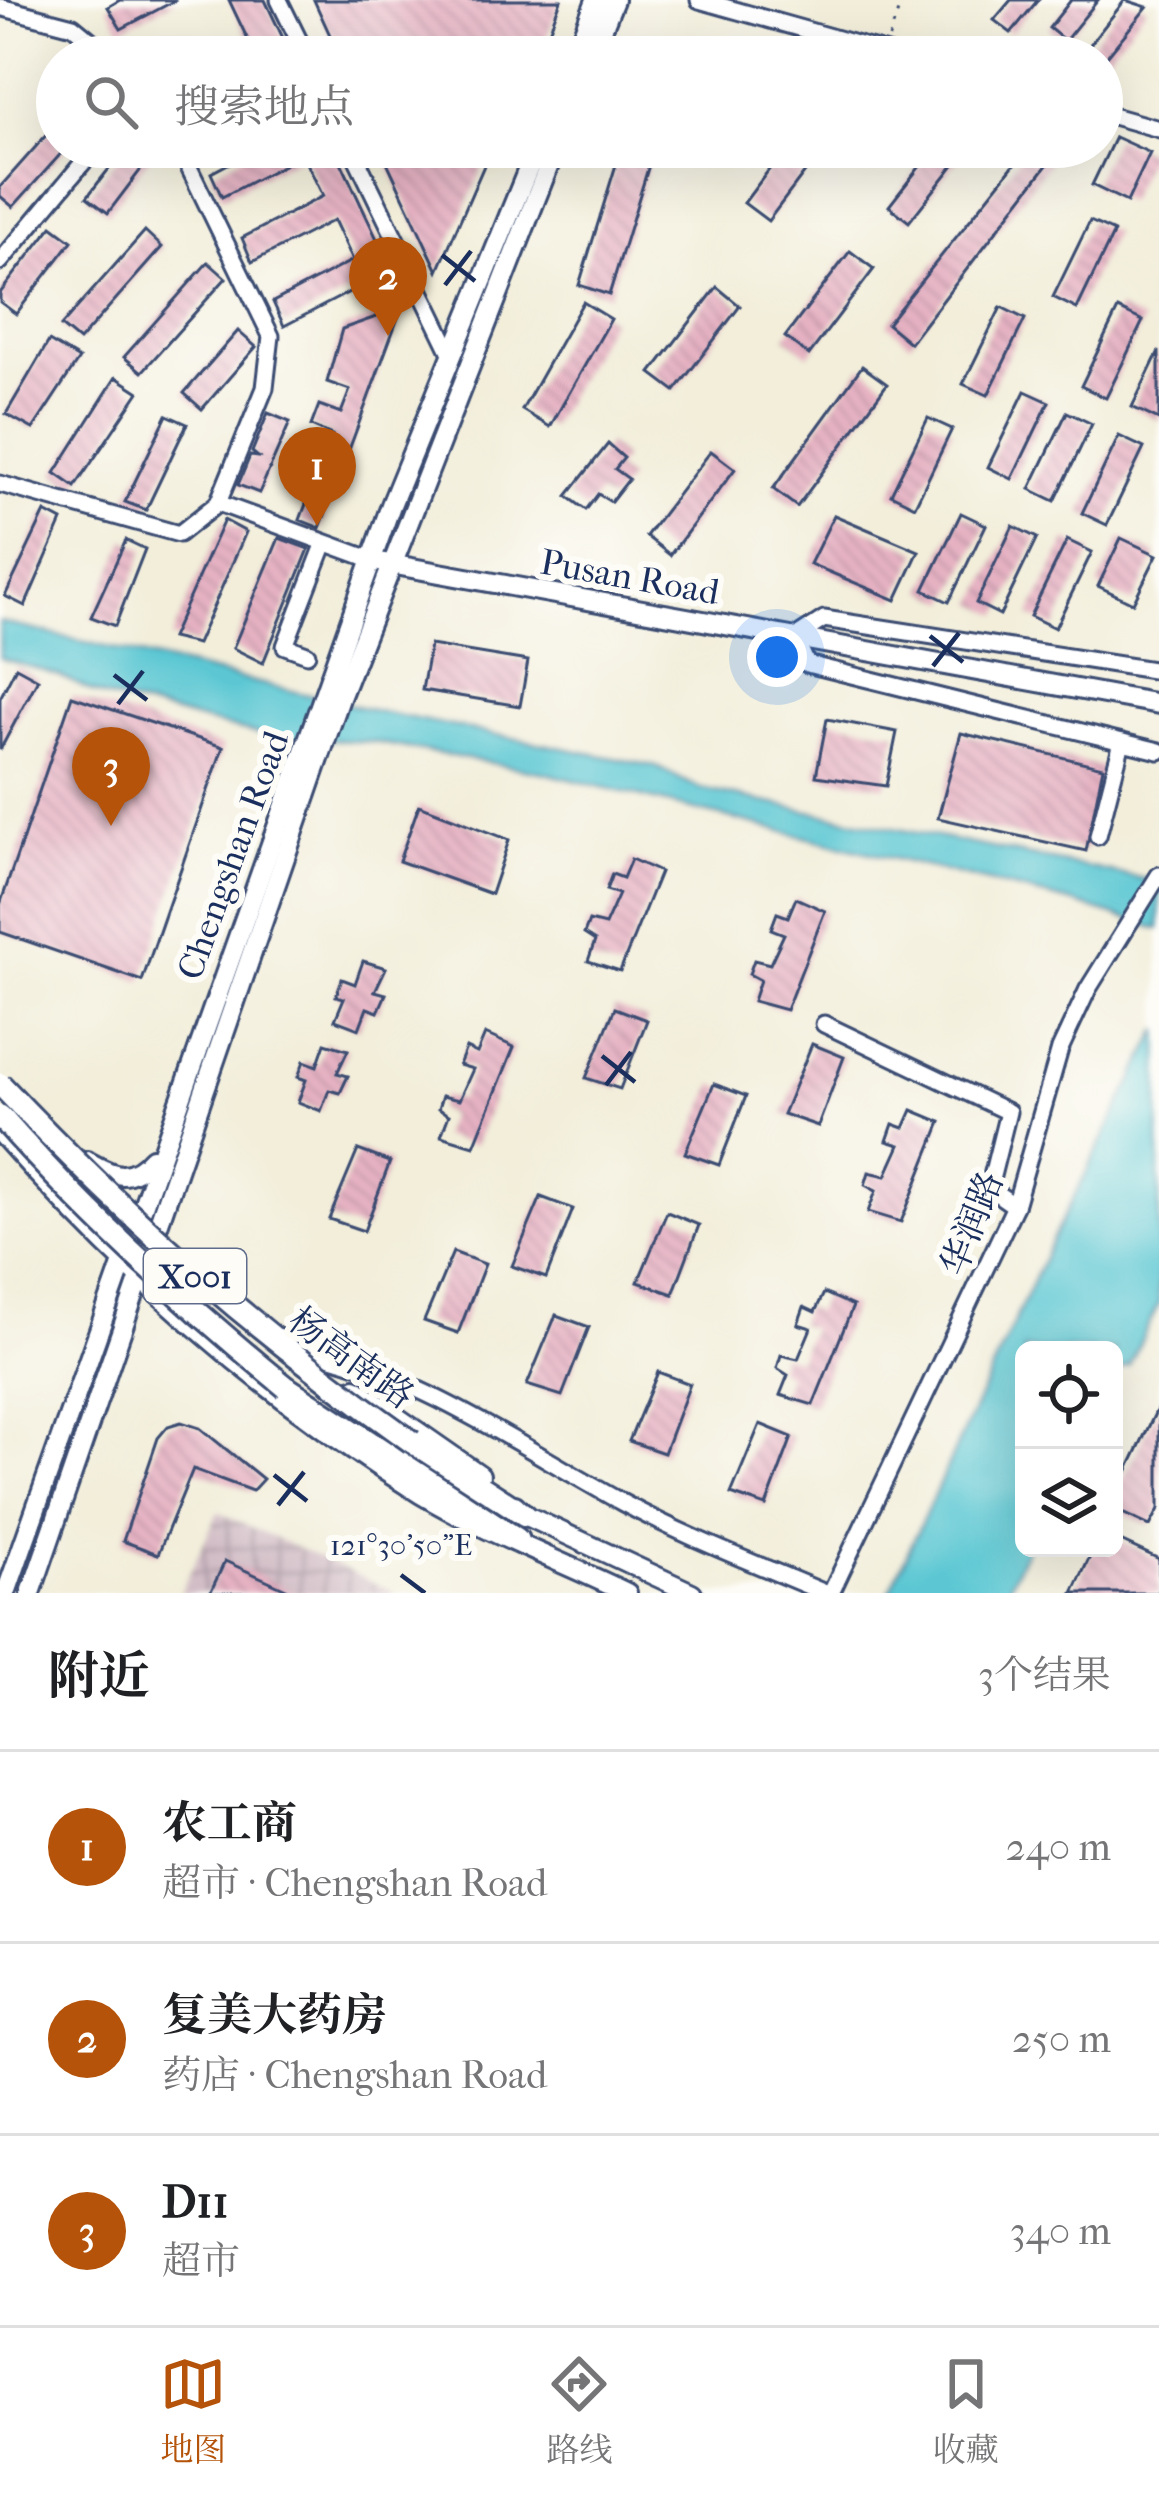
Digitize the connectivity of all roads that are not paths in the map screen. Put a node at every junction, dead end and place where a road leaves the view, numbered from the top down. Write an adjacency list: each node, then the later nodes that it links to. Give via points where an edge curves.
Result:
1 (279, 0): 7 (street)
2 (596, 0): 8 (main road)
3 (614, 0): 9 (main road)
4 (699, 0): 10 (street)
5 (0, 7): 6 (street)
6 (86, 36)
7 (297, 36)
8 (582, 36)
9 (599, 36)
10 (827, 36)
11 (1123, 119): 12 (street)
12 (1152, 127)
13 (78, 168): 18 (street)
14 (189, 168): 21 (street, via 271,336 265,388)
15 (361, 168): 19 (street)
16 (528, 168): 19 (main road, Chengshan Road)
17 (547, 168): 23 (main road, Chengshan Road)
18 (0, 262)
19 (450, 351): 23 (main road, Chengshan Road)
20 (0, 484): 21 (street, via 179,534)
21 (218, 502): 22 (street)
22 (324, 545): 23 (street); 25 (street, via 285,646)
23 (382, 562): 24 (main road, Pusan Road); 31 (main road, Chengshan Road)
24 (795, 638): 26 (street, via 824,619); 27 (main road, Pusan Road); 29 (street, via 807,664)
25 (307, 654)
26 (1155, 672)
27 (1159, 704)
28 (1159, 734): 29 (street)
29 (1127, 743): 30 (street); 32 (street)
30 (1159, 751)
31 (310, 759): 39 (main road, Chengshan Road); 43 (main road, Chengshan Road)
32 (1098, 836)
33 (1157, 877): 41 (street, 华润路, via 1060,1048)
34 (824, 1024): 41 (street, via 1008,1112 989,1188)
35 (0, 1071): 40 (main road)
36 (0, 1084): 47 (highway, 杨高南路 / X001, bridge, via 170,1255 298,1361)
37 (0, 1116): 48 (highway, 杨高南路 / X001, bridge, via 177,1298 286,1387)
38 (0, 1132): 44 (main road, X001)
39 (162, 1144): 40 (main road, via 134,1176); 42 (main road, Chengshan Road)
40 (87, 1161): 42 (main road)
41 (1015, 1206): 53 (street, 华润路)
42 (139, 1209): 43 (main road); 44 (main road, Chengshan Road)
43 (157, 1226): 45 (main road, Chengshan Road); 46 (main road, X001)
44 (120, 1262): 45 (main road, 杨高南路); 49 (main road, Chengshan Road)
45 (137, 1277): 48 (main road, 杨高南路 / X001, via 324,1428 456,1513); 50 (main road, Chengshan Road)
46 (302, 1350): 47 (main road, 杨高南路 / X001, via 500,1489); 53 (street, 杨高南路, via 392,1376 630,1507)
47 (525, 1515): 52 (main road, 杨高南路 / X001)
48 (517, 1539): 51 (main road, 杨高南路 / X001)
49 (6, 1593)
50 (31, 1593)
51 (626, 1593)
52 (692, 1593)
53 (828, 1593)

